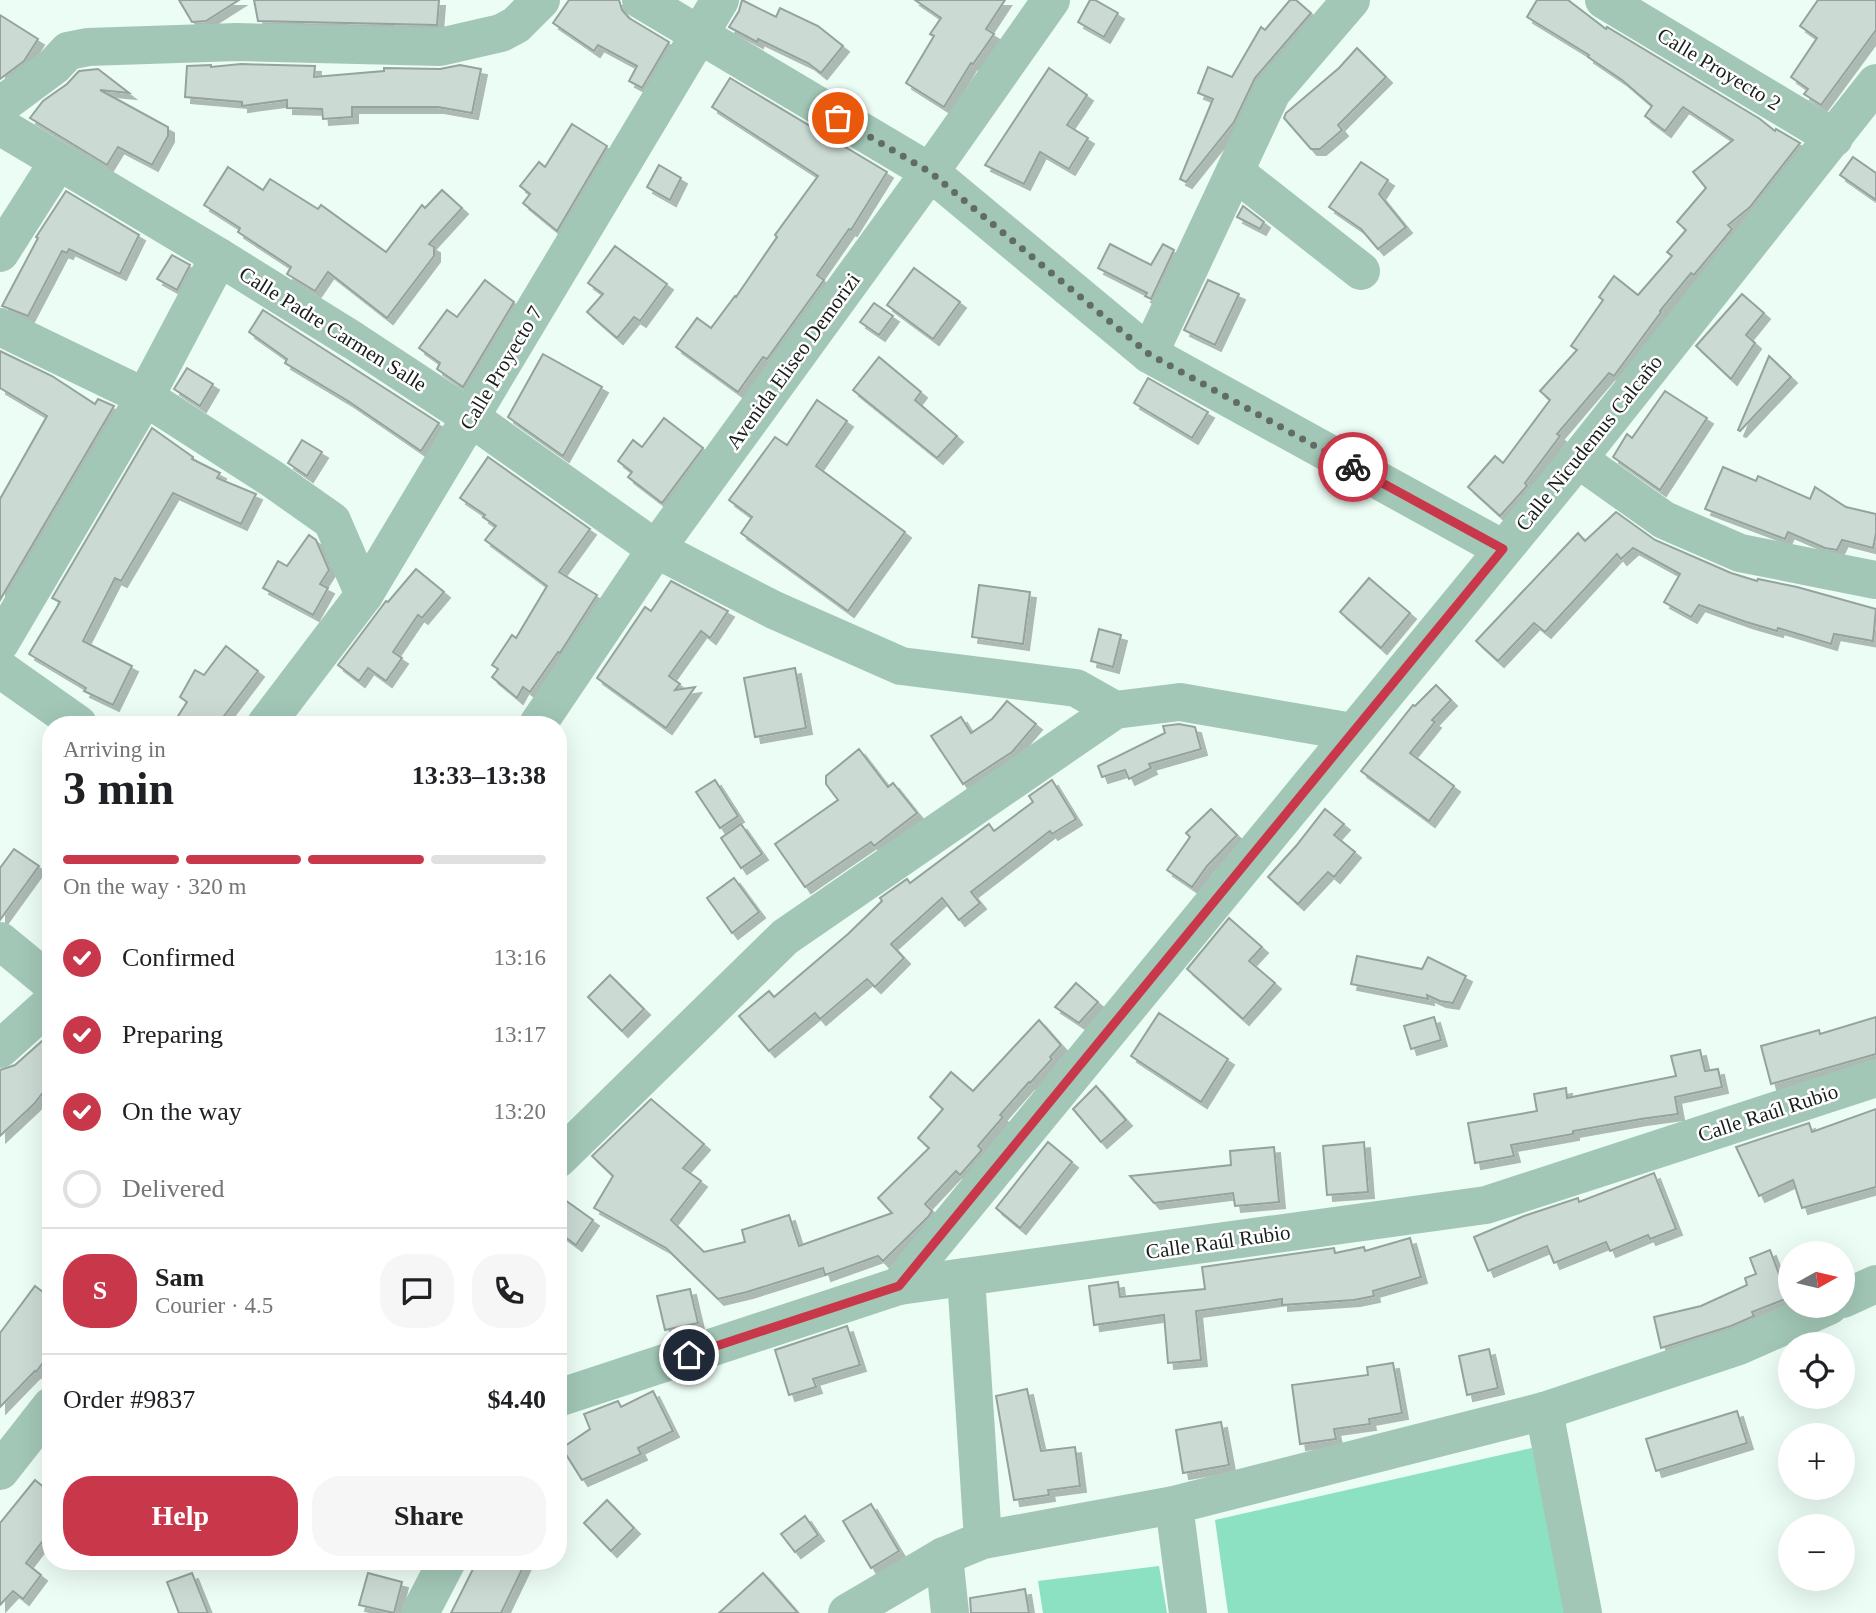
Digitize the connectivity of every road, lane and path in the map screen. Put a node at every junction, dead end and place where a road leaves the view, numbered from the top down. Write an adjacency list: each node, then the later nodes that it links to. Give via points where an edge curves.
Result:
1 (541, 0): 9 (street, via 501,33 440,47 237,42 88,47 68,51)
2 (641, 0): 7 (street)
3 (720, 0): 7 (street, Calle Proyecto 7)
4 (1051, 0): 13 (street, Avenida Eliseo Demorizi)
5 (1351, 0): 14 (street, via 1272,92)
6 (1604, 0): 11 (street, Calle Proyecto 2)
7 (699, 37): 13 (street); 21 (street, Calle Proyecto 7)
8 (1876, 83): 11 (street, Calle Nicudemus Calcaño)
9 (0, 106)
10 (0, 126): 12 (street, Calle Padre Carmen Salle)
11 (1834, 138): 22 (street, Calle Nicudemus Calcaño)
12 (58, 162): 15 (street); 16 (street, Calle Padre Carmen Salle)
13 (930, 172): 19 (street); 23 (street, Avenida Eliseo Demorizi)
14 (1235, 172): 17 (street); 19 (street)
15 (0, 253)
16 (219, 257): 20 (street); 21 (street, Calle Padre Carmen Salle)
17 (1361, 271)
18 (0, 327): 20 (street)
19 (1149, 354): 24 (street)
20 (145, 397): 26 (street, via 332,521); 27 (street)
21 (471, 418): 23 (street, Calle Padre Carmen Salle); 26 (street, Calle Proyecto 7)
22 (1578, 458): 24 (street, Calle Nicudemus Calcaño); 25 (street, via 1664,520 1740,553)
23 (656, 549): 29 (street, Calle Padre Carmen Salle, via 774,610 901,666 1076,688); 32 (street, Avenida Eliseo Demorizi)
24 (1503, 549): 33 (street, Calle Nicudemus Calcaño)
25 (1876, 580)
26 (364, 595): 31 (street, Calle Proyecto 7)
27 (0, 643)
28 (0, 669): 30 (street)
29 (1115, 710): 33 (street, via 1180,702); 39 (street, via 785,937)
30 (67, 716)
31 (272, 716)
32 (543, 716)
33 (1352, 732): 42 (street, Calle Nicudemus Calcaño)
34 (0, 941): 35 (street)
35 (42, 976)
36 (42, 1011): 37 (street)
37 (0, 1049)
38 (1876, 1077): 40 (street, Calle Raúl Rubio, via 1486,1205)
39 (567, 1150)
40 (966, 1277): 42 (street, Calle Raúl Rubio); 50 (street)
41 (1876, 1284): 43 (street)
42 (899, 1286): 45 (street, Calle Raúl Rubio)
43 (1855, 1294)
44 (1802, 1318): 46 (street, via 1739,1346)
45 (567, 1395)
46 (1544, 1411): 49 (street); 57 (street)
47 (42, 1417): 48 (street)
48 (0, 1471)
49 (1174, 1505): 50 (street); 56 (street)
50 (983, 1540): 51 (street)
51 (944, 1556): 54 (street); 55 (street)
52 (442, 1570): 53 (street)
53 (420, 1613)
54 (847, 1613)
55 (950, 1613)
56 (1188, 1613)
57 (1583, 1613)

